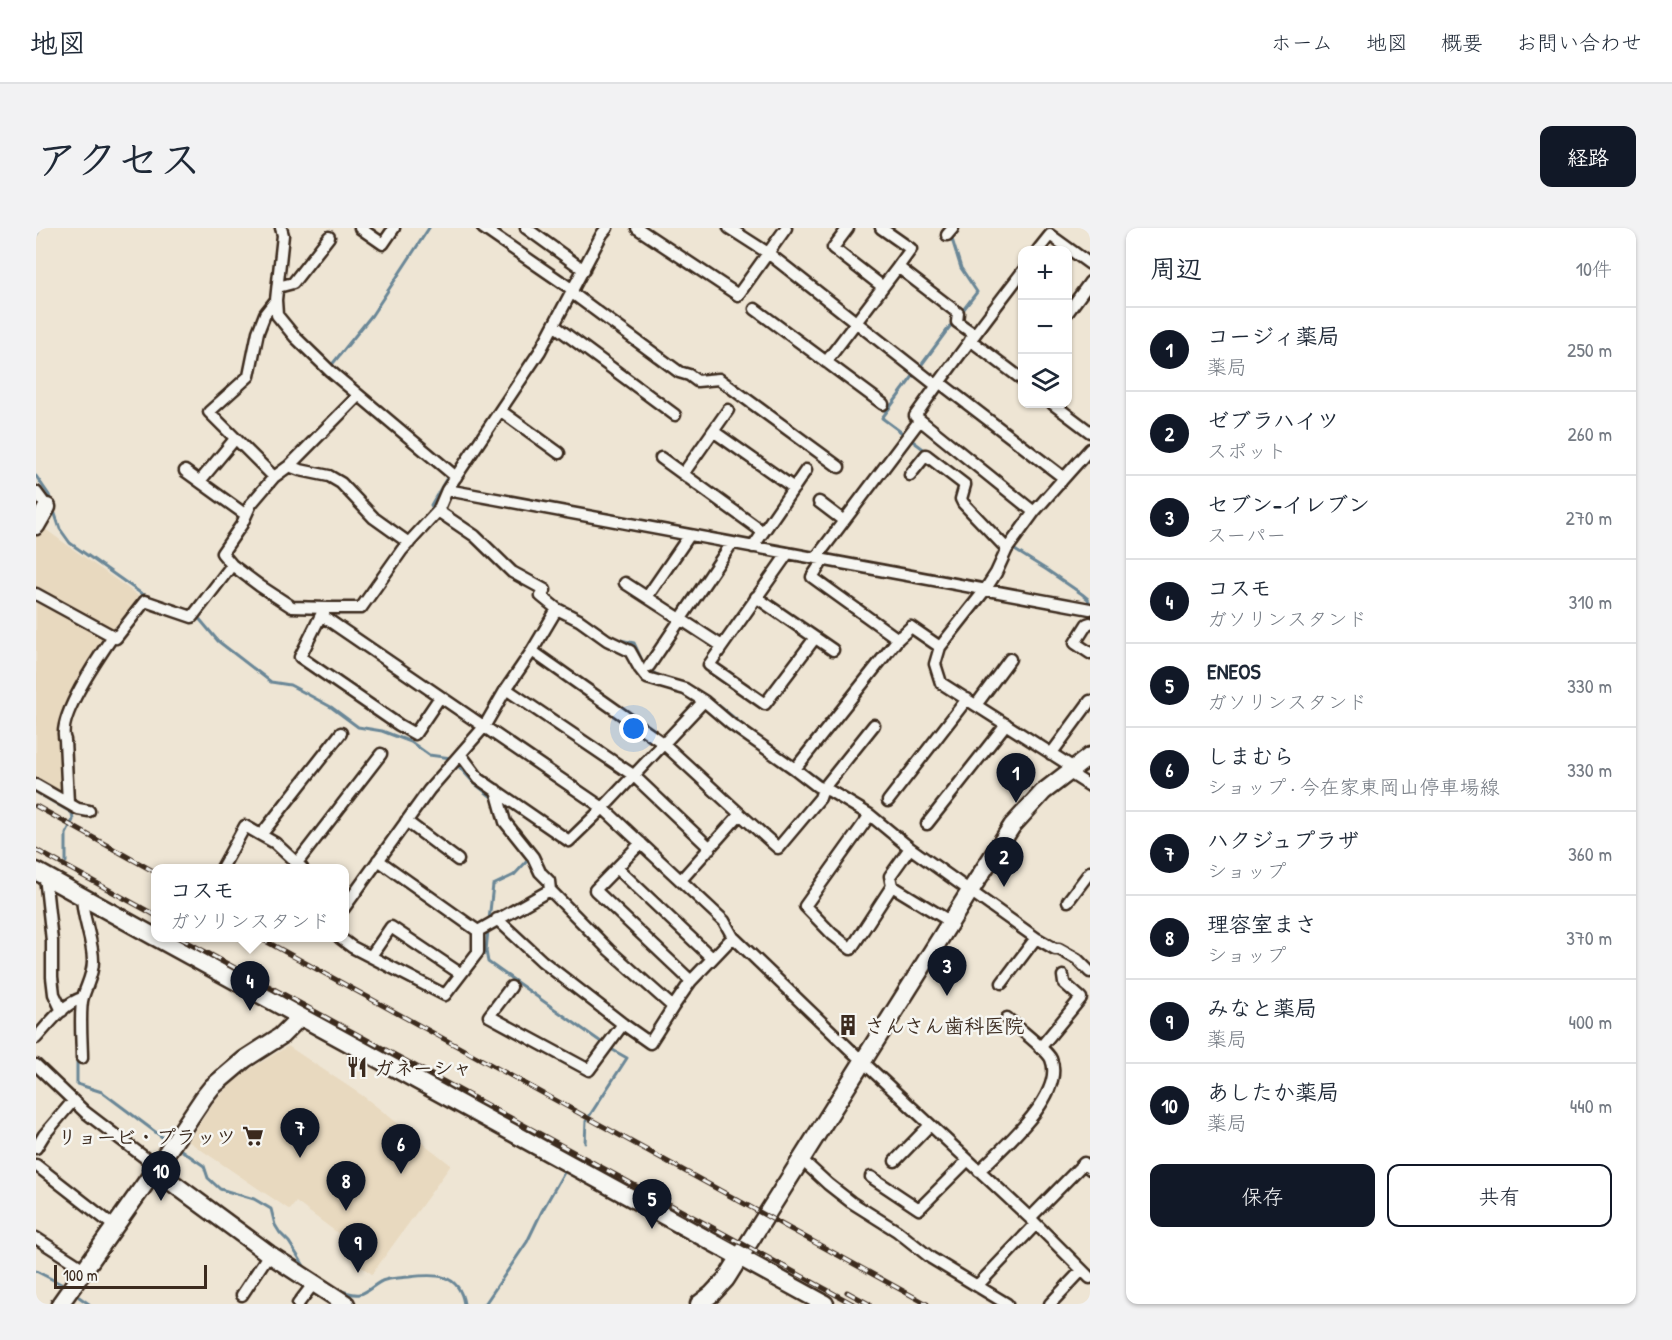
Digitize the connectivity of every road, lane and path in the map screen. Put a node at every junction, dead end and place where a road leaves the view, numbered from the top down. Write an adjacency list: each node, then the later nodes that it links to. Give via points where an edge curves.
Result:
1 (281, 228): 21 (street)
2 (360, 228): 3 (street, via 383,244)
3 (394, 228)
4 (483, 228): 23 (street)
5 (526, 228): 18 (street)
6 (607, 228): 18 (street)
7 (638, 228): 15 (street, via 738,295)
8 (729, 228): 15 (street)
9 (786, 228): 15 (street)
10 (848, 228): 22 (street, via 833,248)
11 (881, 228): 17 (street, via 910,249)
12 (1052, 232): 14 (street); 16 (street)
13 (329, 237): 21 (street, via 293,283)
14 (1041, 246)
15 (768, 253): 27 (street)
16 (1090, 264)
17 (898, 267): 22 (street); 29 (street, via 958,312 957,322)
18 (584, 270): 23 (street)
19 (1018, 280): 29 (street)
20 (1090, 282): 25 (street)
21 (278, 287): 24 (street)
22 (883, 287): 27 (street)
23 (573, 292): 28 (street); 47 (street, via 679,372 697,381 718,379)
24 (276, 300): 33 (street, via 277,315); 42 (street, via 258,332 249,376 210,412)
25 (1072, 307)
26 (755, 309): 30 (street)
27 (856, 323): 30 (street); 32 (street)
28 (555, 326): 37 (street); 38 (street)
29 (972, 337): 31 (street); 32 (street)
30 (826, 362): 34 (street)
31 (1018, 376)
32 (938, 384): 39 (street, via 915,416); 54 (street)
33 (356, 399): 46 (street); 53 (street)
34 (883, 404)
35 (1058, 408): 41 (street)
36 (728, 410): 40 (street)
37 (501, 411): 44 (street); 53 (street)
38 (675, 415)
39 (920, 420): 61 (street); 64 (street)
40 (713, 431): 50 (street); 56 (street)
41 (1090, 432)
42 (235, 438): 52 (street); 55 (street)
43 (1090, 449): 54 (street)
44 (559, 453)
45 (661, 458): 50 (street)
46 (289, 466): 52 (street); 68 (street, via 341,483 374,518)
47 (839, 467)
48 (806, 470): 56 (street)
49 (185, 471): 55 (street)
50 (683, 474): 66 (street)
51 (910, 475): 71 (street, via 926,455 965,485 963,503)
52 (274, 477): 63 (street)
53 (456, 477): 57 (street)
54 (1064, 478): 61 (street)
55 (200, 481): 63 (street)
56 (794, 488): 66 (street)
57 (447, 490): 62 (street); 67 (street)
58 (36, 492): 60 (street)
59 (819, 502): 64 (street)
60 (46, 507): 65 (street)
61 (1034, 512): 71 (street)
62 (436, 513): 68 (street); 80 (street, via 475,536 512,572 545,590 541,596)
63 (246, 515): 74 (street, via 222,553)
64 (844, 521): 73 (street)
65 (36, 526)
66 (763, 532): 70 (street)
67 (689, 536): 69 (street); 78 (street)
68 (410, 543): 82 (street, via 361,608)
69 (732, 543): 70 (street); 83 (street)
70 (753, 547): 72 (street)
71 (1008, 547): 76 (street)
72 (788, 553): 73 (street); 79 (street)
73 (819, 558): 76 (street); 87 (street, via 820,565 812,577)
74 (232, 565): 82 (street, via 292,607); 85 (street, via 192,617 145,601 116,638)
75 (625, 583): 78 (street)
76 (985, 590): 81 (street); 89 (street)
77 (36, 594): 85 (street)
78 (647, 597): 83 (street)
79 (756, 597): 86 (street); 88 (street)
80 (555, 607): 91 (street); 97 (street, via 630,651 647,678 685,689)
81 (1090, 609)
82 (324, 611): 96 (street); 96 (street, via 300,657 415,735)
83 (681, 620): 88 (street); 94 (street)
84 (1090, 623): 92 (street, via 1075,643)
85 (113, 636): 117 (street, via 78,692 66,722 63,736)
86 (815, 638): 88 (street, via 765,704 709,665); 90 (street)
87 (898, 639): 89 (street, via 911,627); 109 (street)
88 (722, 646)
89 (940, 647): 99 (street, via 935,664 941,683)
90 (832, 650)
91 (532, 651): 95 (street); 104 (street)
92 (1090, 653)
93 (1010, 659): 99 (street)
94 (649, 666)
95 (506, 689): 102 (street); 111 (street)
96 (440, 697): 102 (street)
97 (704, 701): 104 (street); 109 (street, via 731,724)
98 (1090, 701): 106 (street)
99 (971, 702): 100 (street); 116 (street)
100 (1006, 724): 106 (street); 123 (street)
101 (874, 725): 113 (street)
102 (484, 727): 108 (street); 118 (street)
103 (341, 733): 124 (street)
104 (664, 744): 111 (street); 120 (street)
105 (381, 754): 132 (street)
106 (1051, 754): 110 (street)
107 (1090, 756): 110 (street)
108 (457, 759): 115 (street); 122 (street)
109 (797, 767): 113 (street, via 817,786)
110 (1071, 770): 114 (street); 139 (street, via 1043,792 1012,826)
111 (633, 775): 118 (street); 126 (street)
112 (36, 785): 117 (street)
113 (825, 786): 120 (street, via 820,798 778,848); 121 (street)
114 (1090, 786)
115 (496, 790): 118 (street, via 569,841); 138 (street, via 504,822 533,856 549,881)
116 (888, 801)
117 (68, 803): 119 (street)
118 (603, 808): 125 (street)
119 (89, 811)
120 (740, 814): 126 (street)
121 (870, 815): 127 (street); 137 (street, via 805,906 851,949)
122 (406, 821): 128 (street); 129 (street)
123 (927, 824)
124 (261, 835): 130 (street, via 245,826); 131 (street)
125 (641, 843): 133 (street); 136 (street)
126 (710, 848): 136 (street)
127 (910, 848): 137 (street, via 890,876); 139 (street)
128 (378, 860): 141 (street); 144 (street)
129 (458, 860)
130 (224, 864)
131 (297, 864)
132 (300, 864)
133 (616, 868): 151 (street); 155 (street, via 595,890)
134 (1090, 872): 142 (street)
135 (41, 874): 140 (street); 160 (street, via 52,941 54,994)
136 (681, 880): 146 (street, via 724,921)
137 (892, 886): 143 (street)
138 (550, 890): 144 (street); 159 (street)
139 (970, 891): 143 (street); 147 (street)
140 (82, 896): 145 (street); 158 (street, via 93,961 90,980)
141 (349, 900)
142 (1068, 901)
143 (951, 922): 167 (street)
144 (488, 924): 153 (street, via 478,952); 163 (street)
145 (151, 934)
146 (733, 938): 151 (street); 167 (street)
147 (1036, 938): 152 (street, via 1077,959); 156 (street)
148 (165, 942): 161 (street)
149 (345, 942): 150 (street)
150 (371, 956): 153 (street, via 445,995); 153 (street, via 391,927)
151 (712, 958): 155 (street)
152 (1090, 972)
153 (461, 974)
154 (1063, 976): 165 (street, via 1064,983 1081,998)
155 (691, 981): 159 (street)
156 (1002, 983)
157 (511, 987): 163 (street, via 489,1016 589,1070)
158 (79, 999): 160 (street); 166 (street)
159 (673, 1007): 163 (street, via 650,1043)
160 (62, 1011): 164 (street)
161 (300, 1017): 176 (street, via 281,1036 212,1087); 184 (street)
162 (1007, 1018): 165 (street)
163 (623, 1024)
164 (36, 1038)
165 (1040, 1048): 178 (street, via 1050,1057 1053,1069 1042,1104)
166 (82, 1058)
167 (862, 1061): 170 (street); 172 (street)
168 (36, 1065): 169 (street)
169 (73, 1101): 171 (street); 176 (street)
170 (930, 1125): 173 (street); 174 (street)
171 (36, 1148)
172 (801, 1159): 184 (street); 188 (street, via 851,1202)
173 (968, 1160): 178 (street); 179 (street, via 919,1209)
174 (896, 1161)
175 (36, 1165): 181 (street)
176 (156, 1168): 181 (street); 183 (street)
177 (1090, 1169): 180 (street, via 1084,1163)
178 (979, 1171): 180 (street)
179 (871, 1177)
180 (1033, 1221): 186 (street); 188 (street)
181 (114, 1226): 185 (street)
182 (36, 1238): 185 (street)
183 (269, 1254): 187 (street); 189 (street)
184 (739, 1257): 193 (street, via 726,1279); 194 (street)
185 (84, 1269): 190 (street)
186 (1086, 1274): 196 (street)
187 (314, 1283): 191 (street); 192 (street)
188 (977, 1286): 195 (street)
189 (242, 1295)
190 (60, 1304)
191 (297, 1304)
192 (346, 1304)
193 (699, 1304)
194 (825, 1304)
195 (1007, 1304)
196 (1050, 1304)

